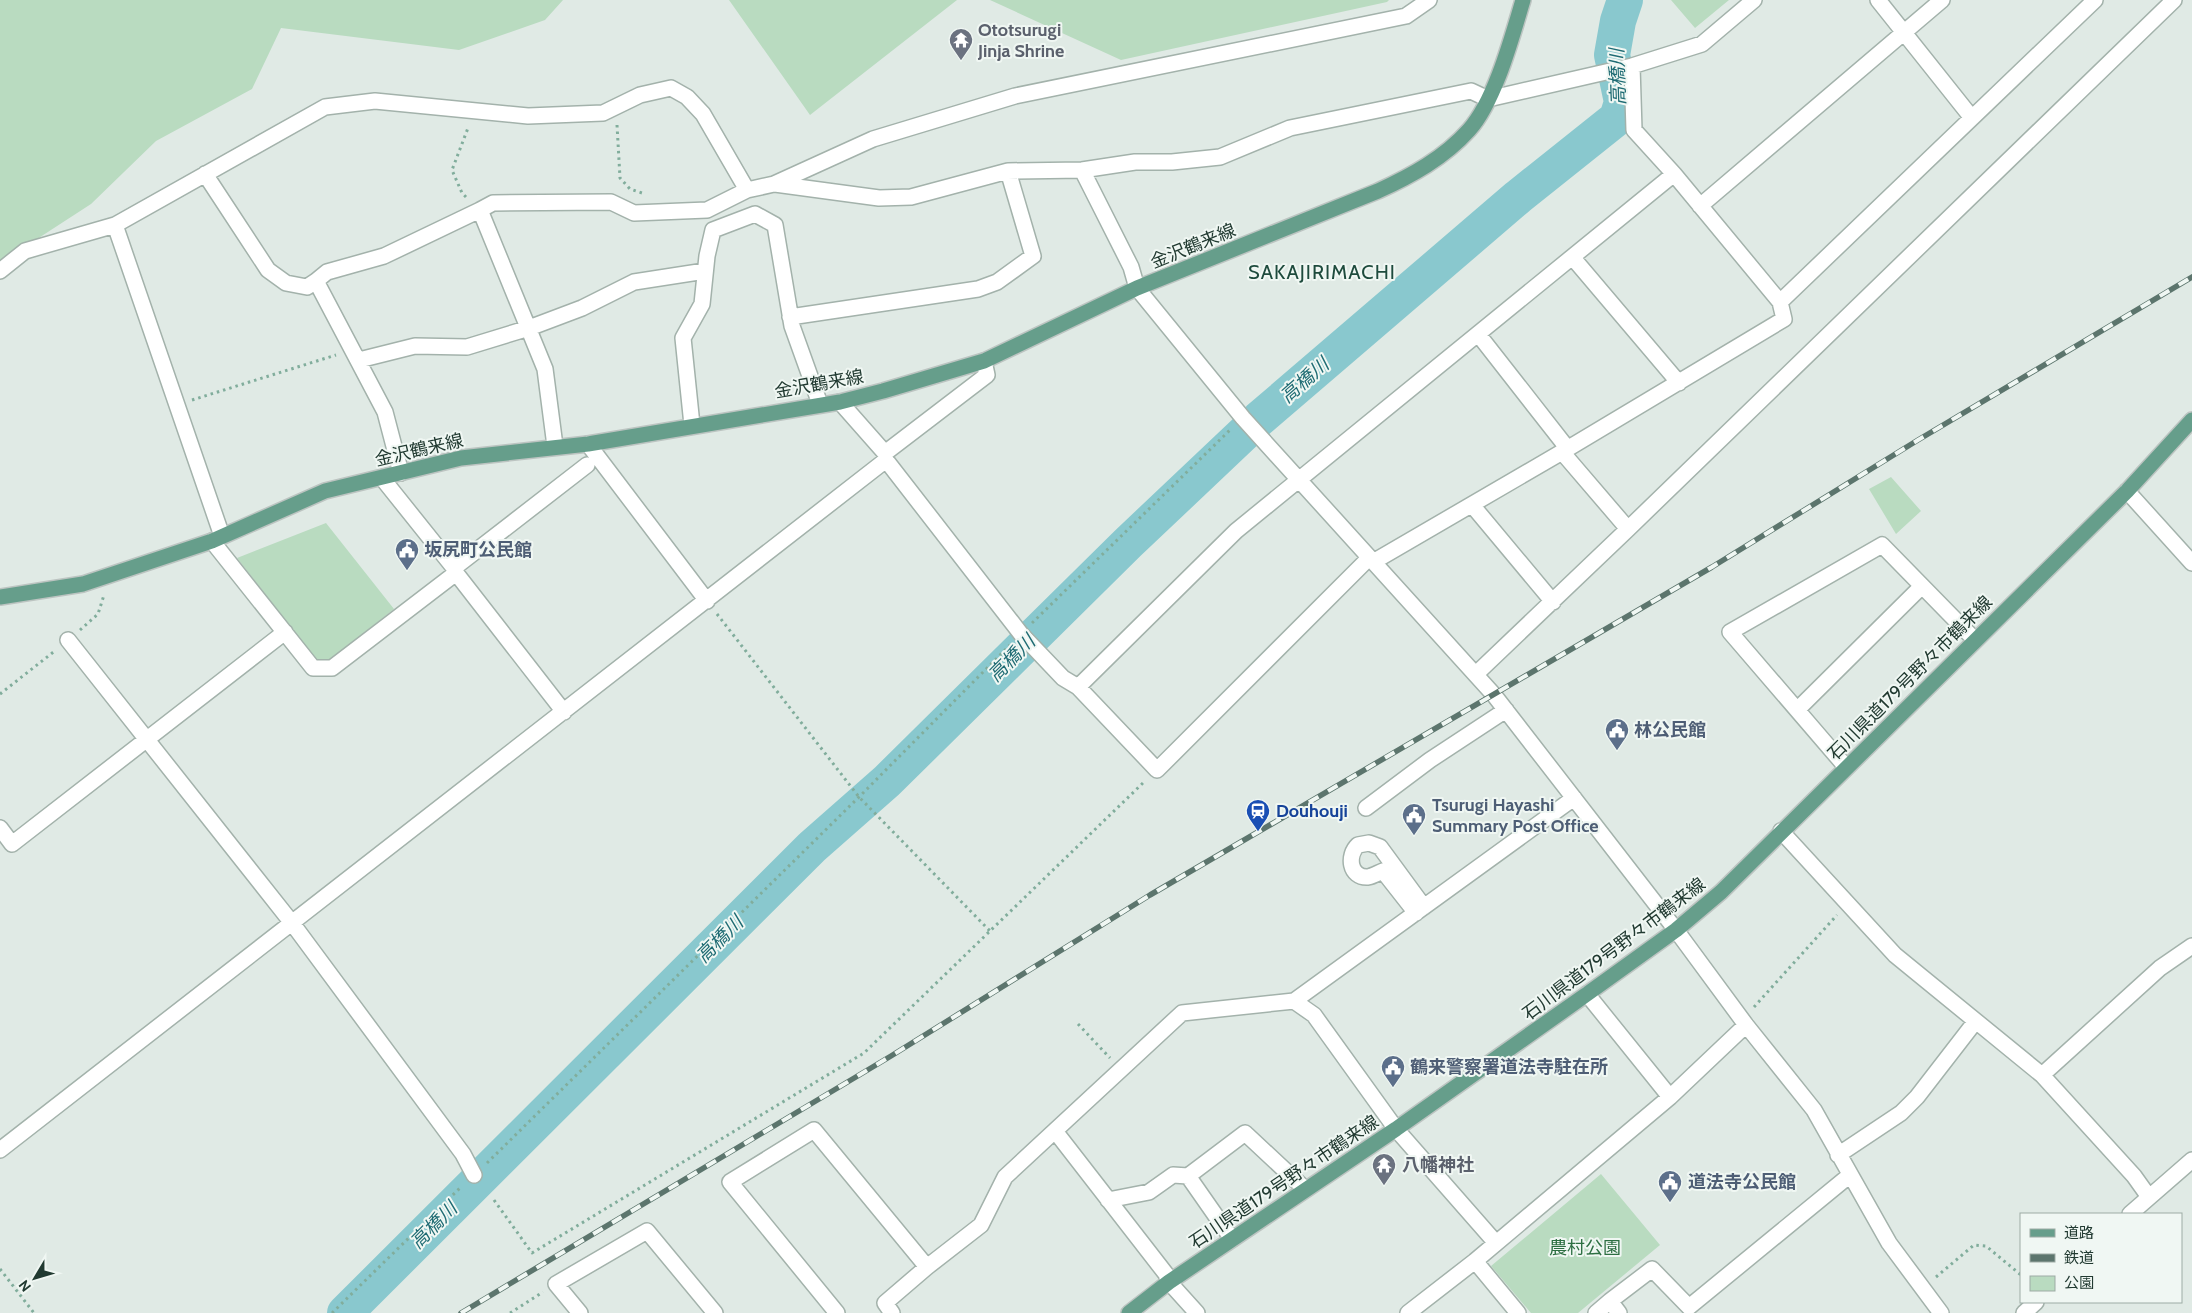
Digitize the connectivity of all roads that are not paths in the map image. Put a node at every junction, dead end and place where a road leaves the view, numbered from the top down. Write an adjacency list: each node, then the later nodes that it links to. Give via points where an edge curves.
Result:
1 (1428, 0): 16 (street, via 1406,16 1015,96 873,139)
2 (1524, 0): 10 (main road, 金沢鶴来線)
3 (1754, 0): 9 (street, via 1702,44)
4 (1878, 0): 8 (street)
5 (1942, 0): 8 (street)
6 (2094, 0): 11 (street)
7 (2174, 0): 47 (street)
8 (1904, 32): 11 (street); 18 (street)
9 (1620, 69): 10 (street); 15 (street, via 1634,130)
10 (1488, 99): 12 (street, via 1471,91 1290,128 1220,157 1135,162); 25 (main road, 金沢鶴来線, via 1470,129 1449,149 1411,176)
11 (1972, 118): 26 (street)
12 (1082, 170): 13 (street); 25 (street, via 1131,267)
13 (1008, 171): 16 (street, via 903,197 879,198); 27 (street, via 1032,256 997,282 978,289)
14 (205, 174): 17 (street, via 325,107 375,101 528,116 603,114 640,94 671,88 687,97 703,114); 20 (street); 24 (street, via 268,270 286,283 307,287)
15 (1674, 174): 18 (street); 21 (street)
16 (774, 184): 17 (street)
17 (746, 190): 19 (street, via 707,210 634,213 611,202 493,203)
18 (1700, 206): 26 (street)
19 (480, 210): 24 (street, via 384,256 327,272); 28 (street)
20 (115, 225): 22 (street, via 25,251); 48 (street, via 177,404)
21 (1573, 258): 29 (street); 32 (street)
22 (0, 271)
23 (705, 272): 27 (street, via 713,230 755,214 775,226); 28 (street, via 634,282 582,308); 36 (street, via 702,304 683,338)
24 (316, 280): 30 (street)
25 (1137, 288): 31 (main road, 金沢鶴来線); 44 (street)
26 (1780, 302): 32 (street, via 1784,320)
27 (790, 317): 34 (street)
28 (528, 328): 30 (street, via 467,347 415,346); 38 (street, via 545,369)
29 (1478, 334): 39 (street); 44 (street)
30 (356, 355): 42 (street, via 385,412)
31 (984, 360): 33 (main road, 金沢鶴来線); 40 (street, via 987,376)
32 (1679, 383): 39 (street)
33 (840, 402): 34 (main road, 金沢鶴来線); 40 (street)
34 (820, 404): 36 (main road, 金沢鶴来線)
35 (2192, 420): 45 (main road, 石川県道179号野々市鶴来線)
36 (692, 425): 37 (main road, 金沢鶴来線)
37 (588, 444): 38 (main road, 金沢鶴来線); 54 (street)
38 (554, 446): 42 (main road, 金沢鶴来線, via 461,458)
39 (1565, 451): 46 (street); 47 (street)
40 (886, 456): 54 (street); 60 (street, via 1027,640 1064,678)
41 (586, 466): 51 (street)
42 (401, 473): 43 (main road, 金沢鶴来線)
43 (382, 478): 48 (main road, 金沢鶴来線, via 325,491); 51 (street)
44 (1298, 480): 49 (street); 60 (street, via 1236,531)
45 (2127, 491): 50 (street); 58 (main road, 石川県道179号野々市鶴来線)
46 (1472, 505): 49 (street); 55 (street)
47 (1628, 529): 55 (street)
48 (217, 538): 53 (main road, 金沢鶴来線, via 83,584); 56 (street)
49 (1371, 560): 59 (street); 60 (street, via 1158,770)
50 (2192, 563)
51 (455, 571): 56 (street, via 332,668 313,668); 63 (street)
52 (1922, 586): 58 (street); 62 (street); 62 (street, via 1882,545 1730,632)
53 (0, 597)
54 (707, 601): 63 (street)
55 (1552, 602): 59 (street)
56 (285, 632): 64 (street)
57 (68, 640): 64 (street)
58 (1975, 640): 65 (main road, 石川県道179号野々市鶴来線)
59 (1476, 674): 61 (street)
60 (1078, 687)
61 (1506, 710): 66 (street); 67 (street, via 1430,760)
62 (1797, 710): 65 (street)
63 (564, 712): 71 (street)
64 (146, 739): 68 (street, via 12,844); 71 (street)
65 (1846, 767): 69 (main road, 石川県道179号野々市鶴来線)
66 (1574, 798): 70 (street); 72 (street)
67 (1366, 808)
68 (0, 828)
69 (1781, 831): 72 (main road, 石川県道179号野々市鶴来線, via 1721,892); 76 (street, via 1895,955)
70 (1420, 910): 70 (street, via 1383,871 1369,877 1354,870 1351,854 1358,845 1369,843 1380,848); 75 (street)
71 (292, 924): 82 (street); 85 (street, via 462,1154)
72 (1676, 930): 74 (main road, 石川県道179号野々市鶴来線); 77 (street)
73 (2192, 946): 78 (street, via 2160,968)
74 (1587, 994): 79 (street); 80 (main road, 石川県道179号野々市鶴来線)
75 (1294, 1001): 80 (street, via 1314,1015); 81 (street, via 1182,1013)
76 (1975, 1022): 78 (street); 83 (street, via 1901,1113)
77 (1746, 1026): 79 (street); 83 (street, via 1814,1110)
78 (2042, 1075): 89 (street, via 2134,1176)
79 (1670, 1097): 93 (street)
80 (1396, 1129): 88 (main road, 石川県道179号野々市鶴来線); 93 (street)
81 (1055, 1131): 90 (street); 95 (street, via 1005,1177 981,1224)
82 (0, 1150)
83 (1838, 1155): 86 (street)
84 (2192, 1160): 89 (street)
85 (474, 1175)
86 (1850, 1175): 98 (street, via 1689,1307 1652,1269); 108 (street, via 1889,1243)
87 (1188, 1176): 88 (street, via 1245,1133); 90 (street, via 1173,1175 1149,1192); 92 (street)
88 (1305, 1189): 92 (main road, 石川県道179号野々市鶴来線)
89 (2149, 1197): 91 (street)
90 (1108, 1200): 96 (street)
91 (2131, 1213)
92 (1232, 1239): 96 (main road, 石川県道179号野々市鶴来線)
93 (1496, 1243): 94 (street)
94 (1475, 1260): 105 (street); 106 (street)
95 (926, 1267): 99 (street); 102 (street, via 814,1130 730,1182)
96 (1169, 1282): 103 (main road, 石川県道179号野々市鶴来線); 104 (street)
97 (2035, 1303): 109 (street)
98 (1615, 1307): 107 (street)
99 (884, 1310)
100 (580, 1313): 101 (street, via 556,1284 647,1231)
101 (715, 1313)
102 (837, 1313)
103 (1129, 1313)
104 (1198, 1313)
105 (1408, 1313)
106 (1518, 1313)
107 (1596, 1313)
108 (1941, 1313)
109 (2024, 1313)

